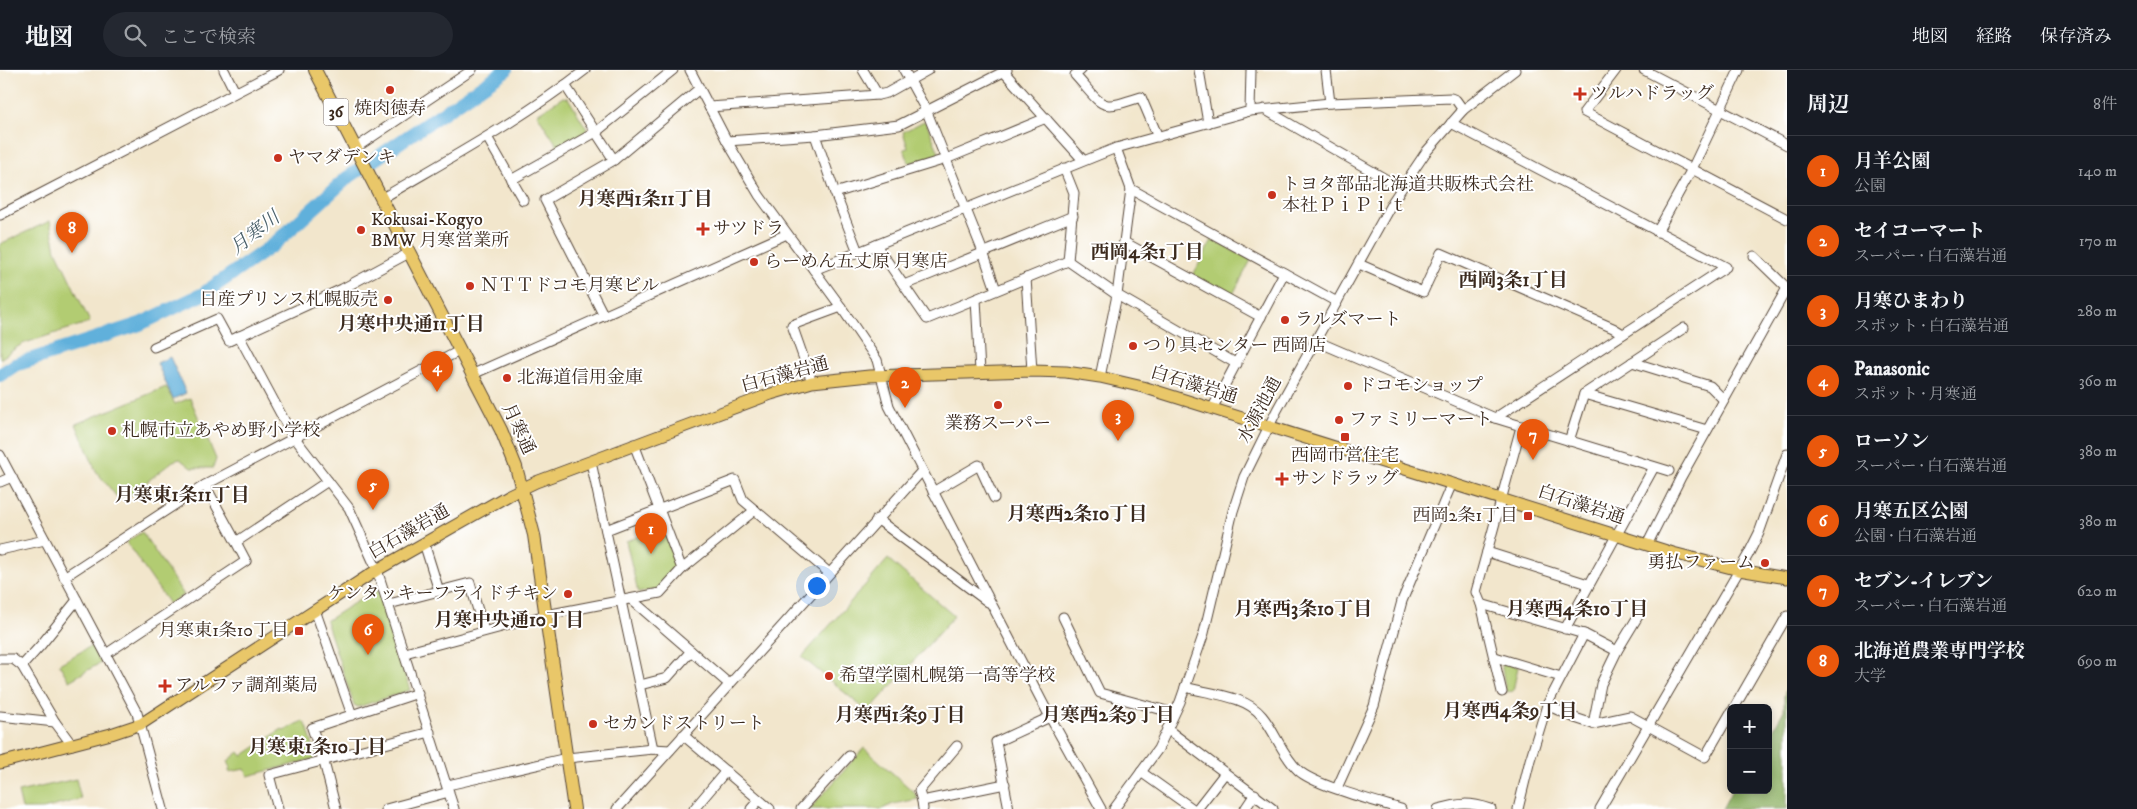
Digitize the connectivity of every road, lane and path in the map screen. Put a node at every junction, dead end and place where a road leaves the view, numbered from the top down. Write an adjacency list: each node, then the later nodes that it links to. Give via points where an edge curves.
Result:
1 (224, 70): 23 (street)
2 (280, 70): 23 (street)
3 (315, 70): 42 (highway, 月寒通 / 36)
4 (472, 70): 42 (street)
5 (584, 70): 21 (street)
6 (673, 70): 35 (street)
7 (690, 70): 22 (street)
8 (863, 70): 24 (street)
9 (904, 70): 20 (street)
10 (928, 70): 20 (street)
11 (1080, 70): 38 (street, via 1075,76 1102,105 1112,106 1141,97)
12 (1199, 70): 33 (street)
13 (1251, 70): 30 (street)
14 (1326, 70): 25 (street)
15 (1515, 70): 28 (street, 水源池通)
16 (1616, 70): 47 (street, via 1584,112)
17 (1644, 70): 29 (street)
18 (1739, 70): 29 (street)
19 (1006, 71): 31 (street); 32 (street)
20 (910, 79): 24 (street); 31 (street)
21 (565, 85): 35 (street); 37 (street)
22 (699, 89): 26 (street); 44 (street)
23 (235, 92): 55 (street)
24 (878, 95): 26 (street)
25 (1330, 103): 27 (street); 28 (street, via 1451,98)
26 (709, 107): 39 (street)
27 (1264, 109): 30 (street); 49 (street)
28 (1463, 110): 34 (street, 水源池通)
29 (1721, 110): 40 (street); 47 (street)
30 (1250, 111): 33 (street)
31 (927, 112): 36 (street, via 899,125); 43 (street)
32 (1046, 118): 43 (street); 45 (street)
33 (1208, 123): 38 (street)
34 (1451, 123): 49 (street, 水源池通); 58 (street)
35 (596, 132): 44 (street); 48 (street)
36 (815, 135): 39 (street); 51 (street)
37 (488, 137): 48 (street); 52 (street)
38 (1158, 137): 41 (street)
39 (727, 141): 59 (street)
40 (1787, 145)
41 (1116, 148): 45 (street); 50 (street)
42 (356, 151): 52 (highway, 月寒通 / 36)
43 (946, 158): 51 (street); 54 (street)
44 (614, 160): 78 (street, via 546,200)
45 (1083, 160): 46 (street)
46 (1064, 168): 54 (street); 56 (street, via 1074,193)
47 (1692, 169): 57 (street); 58 (street)
48 (511, 180): 53 (street)
49 (1401, 188): 67 (street, 水源池通)
50 (1131, 189): 60 (street); 69 (street)
51 (835, 193): 62 (street)
52 (381, 199): 64 (highway, 月寒通 / 36)
53 (522, 200)
54 (965, 209): 61 (street); 63 (street)
55 (0, 215)
56 (1073, 216): 63 (street); 66 (street)
57 (1787, 219)
58 (1658, 232): 81 (street, via 1726,267)
59 (787, 234): 68 (street); 78 (street)
60 (1124, 242): 74 (street); 79 (street)
61 (876, 245): 62 (street); 71 (street)
62 (858, 252): 68 (street)
63 (983, 252): 71 (street); 73 (street)
64 (409, 253): 82 (street, via 342,289); 85 (highway, 月寒通 / 36)
65 (1754, 256): 72 (street)
66 (1068, 261): 70 (street); 74 (street)
67 (1359, 264): 76 (street, 水源池通); 81 (street, via 1423,292 1441,253)
68 (814, 270): 77 (street)
69 (1284, 274): 76 (street); 79 (street)
70 (1026, 278): 73 (street); 89 (street)
71 (904, 285): 75 (street, via 927,319)
72 (1787, 288): 95 (street)
73 (996, 290): 75 (street)
74 (1117, 295): 87 (street); 92 (street)
75 (976, 299): 88 (street)
76 (1337, 302): 83 (street, 水源池通)
77 (841, 307): 91 (street, via 877,360); 93 (street, via 792,326)
78 (604, 316): 90 (street)
79 (1260, 317): 87 (street)
80 (1684, 328): 86 (street)
81 (1623, 334): 97 (street)
82 (239, 336): 84 (street, via 229,341 217,318); 101 (street, via 270,397)
83 (1316, 341): 97 (street); 98 (street, 水源池通)
84 (154, 347)
85 (459, 351): 90 (highway, 月寒通 / 36); 101 (street)
86 (1632, 362): 94 (street); 95 (street, via 1710,386)
87 (1237, 364): 96 (street)
88 (980, 372): 89 (main road, 白石藻岩通); 91 (main road, 白石藻岩通)
89 (1032, 372): 92 (main road, 白石藻岩通)
90 (472, 375): 115 (highway, 月寒通 / 36, via 500,430)
91 (881, 376): 93 (main road, 白石藻岩通); 108 (street, via 889,406)
92 (1100, 377): 96 (main road, 白石藻岩通)
93 (812, 382): 103 (main road, 白石藻岩通)
94 (1584, 394): 100 (street); 102 (street)
95 (1724, 400): 100 (street)
96 (1212, 409): 98 (main road, 白石藻岩通)
97 (1495, 418): 99 (street)
98 (1268, 427): 113 (main road, 白石藻岩通); 162 (street, 水源池通, via 1244,477 1204,633)
99 (1521, 427): 102 (street); 118 (street)
100 (1707, 430): 127 (street)
101 (296, 438): 111 (street); 114 (street)
102 (1570, 441): 107 (street)
103 (634, 444): 106 (main road, 白石藻岩通); 119 (street)
104 (1787, 454): 132 (street, via 1759,533)
105 (0, 455): 110 (street)
106 (591, 462): 115 (main road, 白石藻岩通); 122 (street)
107 (1654, 467): 109 (street); 123 (street)
108 (922, 471): 116 (street); 121 (street)
109 (1669, 471)
110 (12, 477): 112 (street); 124 (street)
111 (328, 481): 125 (street); 131 (street, via 348,508)
112 (0, 482)
113 (1452, 483): 118 (main road, 白石藻岩通); 192 (street, via 1402,601 1374,706)
114 (205, 485): 125 (street); 134 (street)
115 (522, 488): 126 (main road, 白石藻岩通); 146 (highway, 月寒通 / 36, via 534,535)
116 (933, 492): 117 (street, via 979,466); 141 (street)
117 (994, 498)
118 (1501, 498): 123 (main road, 白石藻岩通); 129 (street)
119 (660, 509): 120 (street, via 735,480 744,500); 122 (street); 130 (street)
120 (755, 510): 130 (street); 133 (street)
121 (877, 519): 133 (street); 141 (street)
122 (606, 530): 140 (street)
123 (1617, 535): 127 (main road, 白石藻岩通); 136 (street)
124 (45, 540): 128 (street); 134 (street)
125 (236, 542): 154 (street, via 246,562)
126 (424, 543): 131 (main road, 白石藻岩通); 137 (street)
127 (1647, 544): 132 (main road, 白石藻岩通)
128 (0, 550)
129 (1487, 552): 136 (street); 143 (street, via 1476,592)
130 (682, 568): 139 (street, via 660,593)
131 (377, 570): 142 (street); 144 (main road, 白石藻岩通)
132 (1739, 570): 135 (main road, 白石藻岩通); 175 (street)
133 (828, 572): 160 (street)
134 (64, 577): 138 (street)
135 (1787, 578)
136 (1588, 584): 149 (street)
137 (439, 591): 142 (street); 150 (street, via 470,583)
138 (77, 600): 154 (street); 158 (street)
139 (632, 600): 140 (street); 152 (street)
140 (621, 601): 146 (street); 161 (street)
141 (991, 603): 170 (street)
142 (389, 604): 155 (street)
143 (1481, 604): 149 (street); 156 (street)
144 (315, 610): 168 (street); 173 (main road, 白石藻岩通)
145 (1640, 613): 153 (street)
146 (546, 615): 150 (street); 184 (highway, 月寒通 / 36)
147 (1787, 616): 165 (street)
148 (1063, 617): 167 (street, via 1100,693)
149 (1565, 628): 151 (street)
150 (484, 631): 155 (street)
151 (1584, 634): 153 (street); 159 (street)
152 (691, 651): 160 (street); 161 (street, via 667,678)
153 (1617, 651): 174 (street, via 1601,684)
154 (106, 654): 173 (street)
155 (405, 654): 164 (street)
156 (1495, 657): 159 (street); 163 (street)
157 (0, 659): 158 (street, via 13,659)
158 (22, 666): 172 (street)
159 (1561, 677): 166 (street)
160 (729, 684): 178 (street)
161 (640, 685): 181 (street)
162 (1185, 687): 167 (street, 水源池通); 192 (street, via 1247,705 1262,716 1299,771)
163 (1502, 692)
164 (418, 693): 168 (street); 177 (street)
165 (1736, 704)
166 (1547, 705): 174 (street); 217 (street)
167 (1174, 713): 176 (street, 水源池通)
168 (352, 715): 185 (street, via 312,728)
169 (0, 716): 172 (street)
170 (1050, 717): 190 (street, via 996,742); 208 (street)
171 (1727, 719): 175 (street, via 1705,757)
172 (55, 722): 179 (street)
173 (141, 724): 179 (main road, 白石藻岩通); 196 (street)
174 (1593, 724): 175 (street, via 1630,716)
175 (1648, 726): 218 (street)
176 (1167, 729): 188 (street, 水源池通, via 1158,749); 189 (street)
177 (430, 732): 185 (street); 191 (street)
178 (683, 735): 182 (street); 187 (street)
179 (72, 745): 186 (main road, 白石藻岩通)
180 (957, 746): 195 (street, via 920,791)
181 (652, 749): 182 (street); 184 (street)
182 (670, 750): 202 (street)
183 (849, 756): 206 (street)
184 (567, 758): 191 (street); 201 (highway, 月寒通 / 36)
185 (324, 762): 197 (street, via 269,776); 198 (street)
186 (0, 763)
187 (726, 771): 194 (street); 203 (street)
188 (1141, 772): 209 (street, 水源池通); 210 (street)
189 (1226, 773): 193 (street); 211 (street)
190 (1004, 784): 195 (street); 207 (street)
191 (448, 788): 199 (street); 200 (street)
192 (1337, 788): 214 (street)
193 (1255, 794): 212 (street); 213 (street)
194 (759, 800): 204 (street); 205 (street)
195 (923, 805)
196 (163, 809)
197 (278, 809)
198 (336, 809)
199 (386, 809)
200 (454, 809)
201 (574, 809)
202 (617, 809)
203 (694, 809)
204 (751, 809)
205 (770, 809)
206 (801, 809)
207 (1009, 809)
208 (1101, 809)
209 (1114, 809)
210 (1193, 809)
211 (1197, 809)
212 (1245, 809)
213 (1274, 809)
214 (1400, 809)
215 (1438, 809): 216 (street, via 1461,803)
216 (1491, 809)
217 (1518, 809)
218 (1600, 809)

